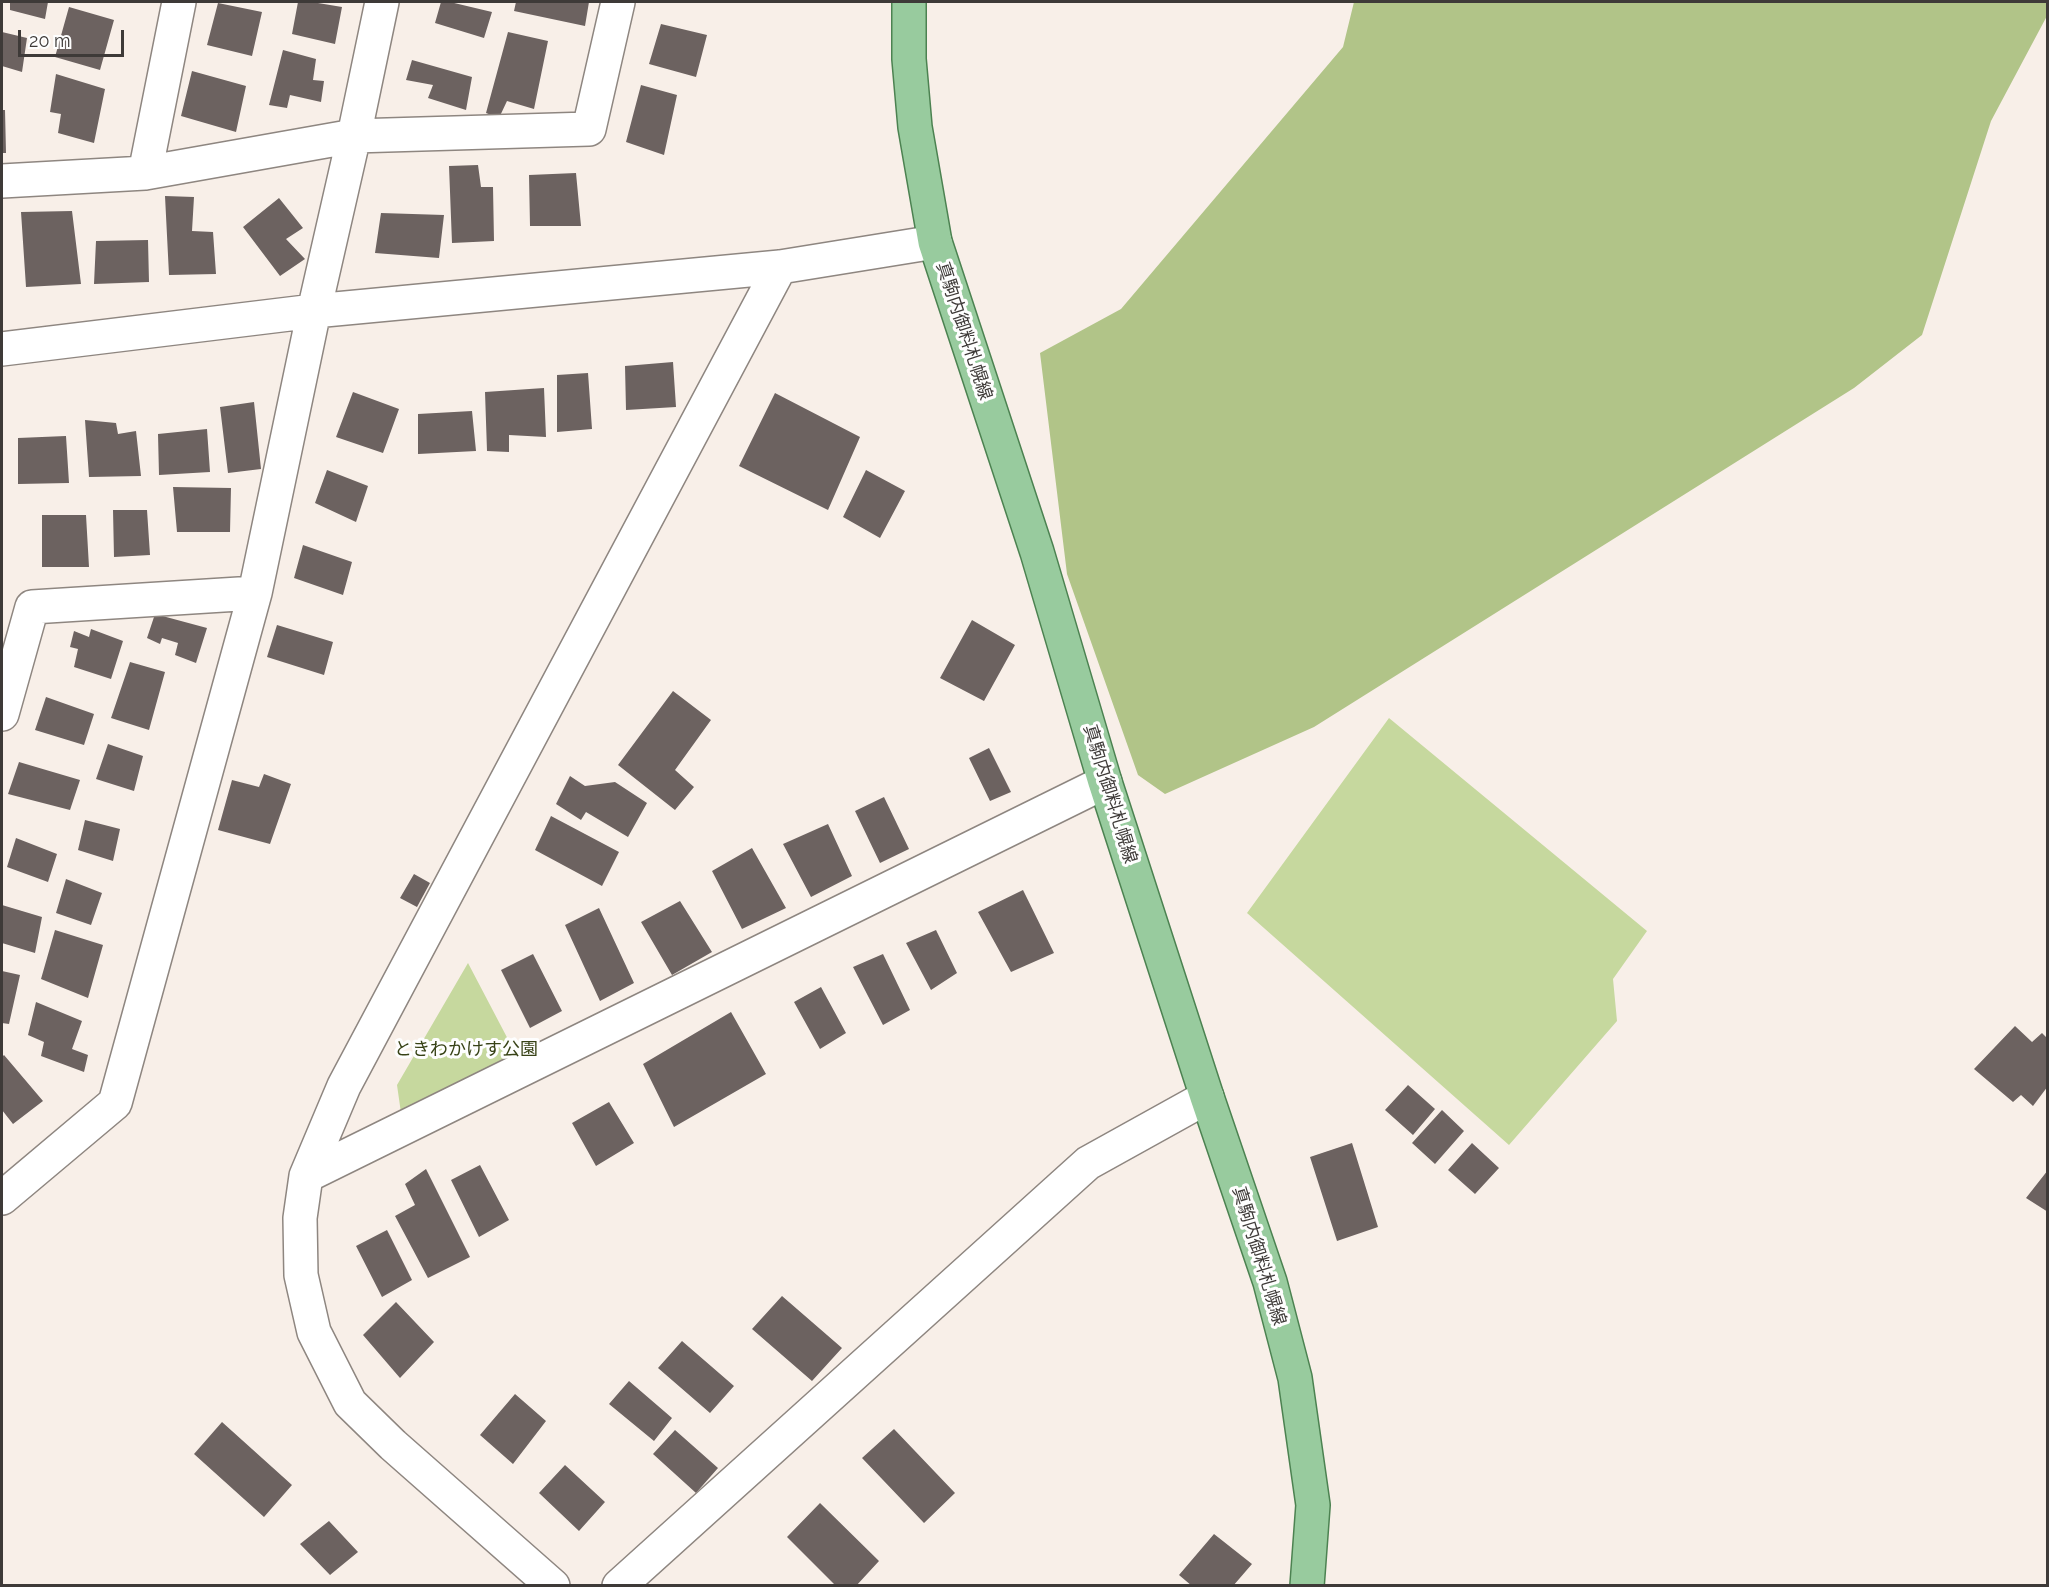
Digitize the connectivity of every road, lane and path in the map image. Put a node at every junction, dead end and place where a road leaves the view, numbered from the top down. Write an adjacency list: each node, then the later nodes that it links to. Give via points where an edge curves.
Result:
1 (179, 2): 6 (street)
2 (382, 2): 5 (street)
3 (618, 2): 5 (street, via 589,129)
4 (909, 2): 8 (main road, 真駒内御料札幌線, via 915,127)
5 (354, 136): 6 (street); 10 (street)
6 (145, 173): 7 (street)
7 (2, 181)
8 (935, 242): 9 (street); 14 (main road, 真駒内御料札幌線, via 1037,552)
9 (780, 267): 10 (street); 16 (street, via 344,1086)
10 (314, 311): 11 (street); 12 (street)
11 (2, 349)
12 (255, 593): 13 (street, via 32,607); 17 (street, via 115,1103)
13 (2, 714)
14 (1105, 782): 15 (main road, 真駒内御料札幌線); 16 (street)
15 (1207, 1097): 19 (street, via 1088,1163); 20 (main road, 真駒内御料札幌線, via 1270,1282 1295,1378 1313,1505)
16 (306, 1176): 18 (street, via 300,1218 301,1275 314,1332 350,1403)
17 (2, 1198)
18 (553, 1586)
19 (619, 1586)
20 (1306, 1586)

